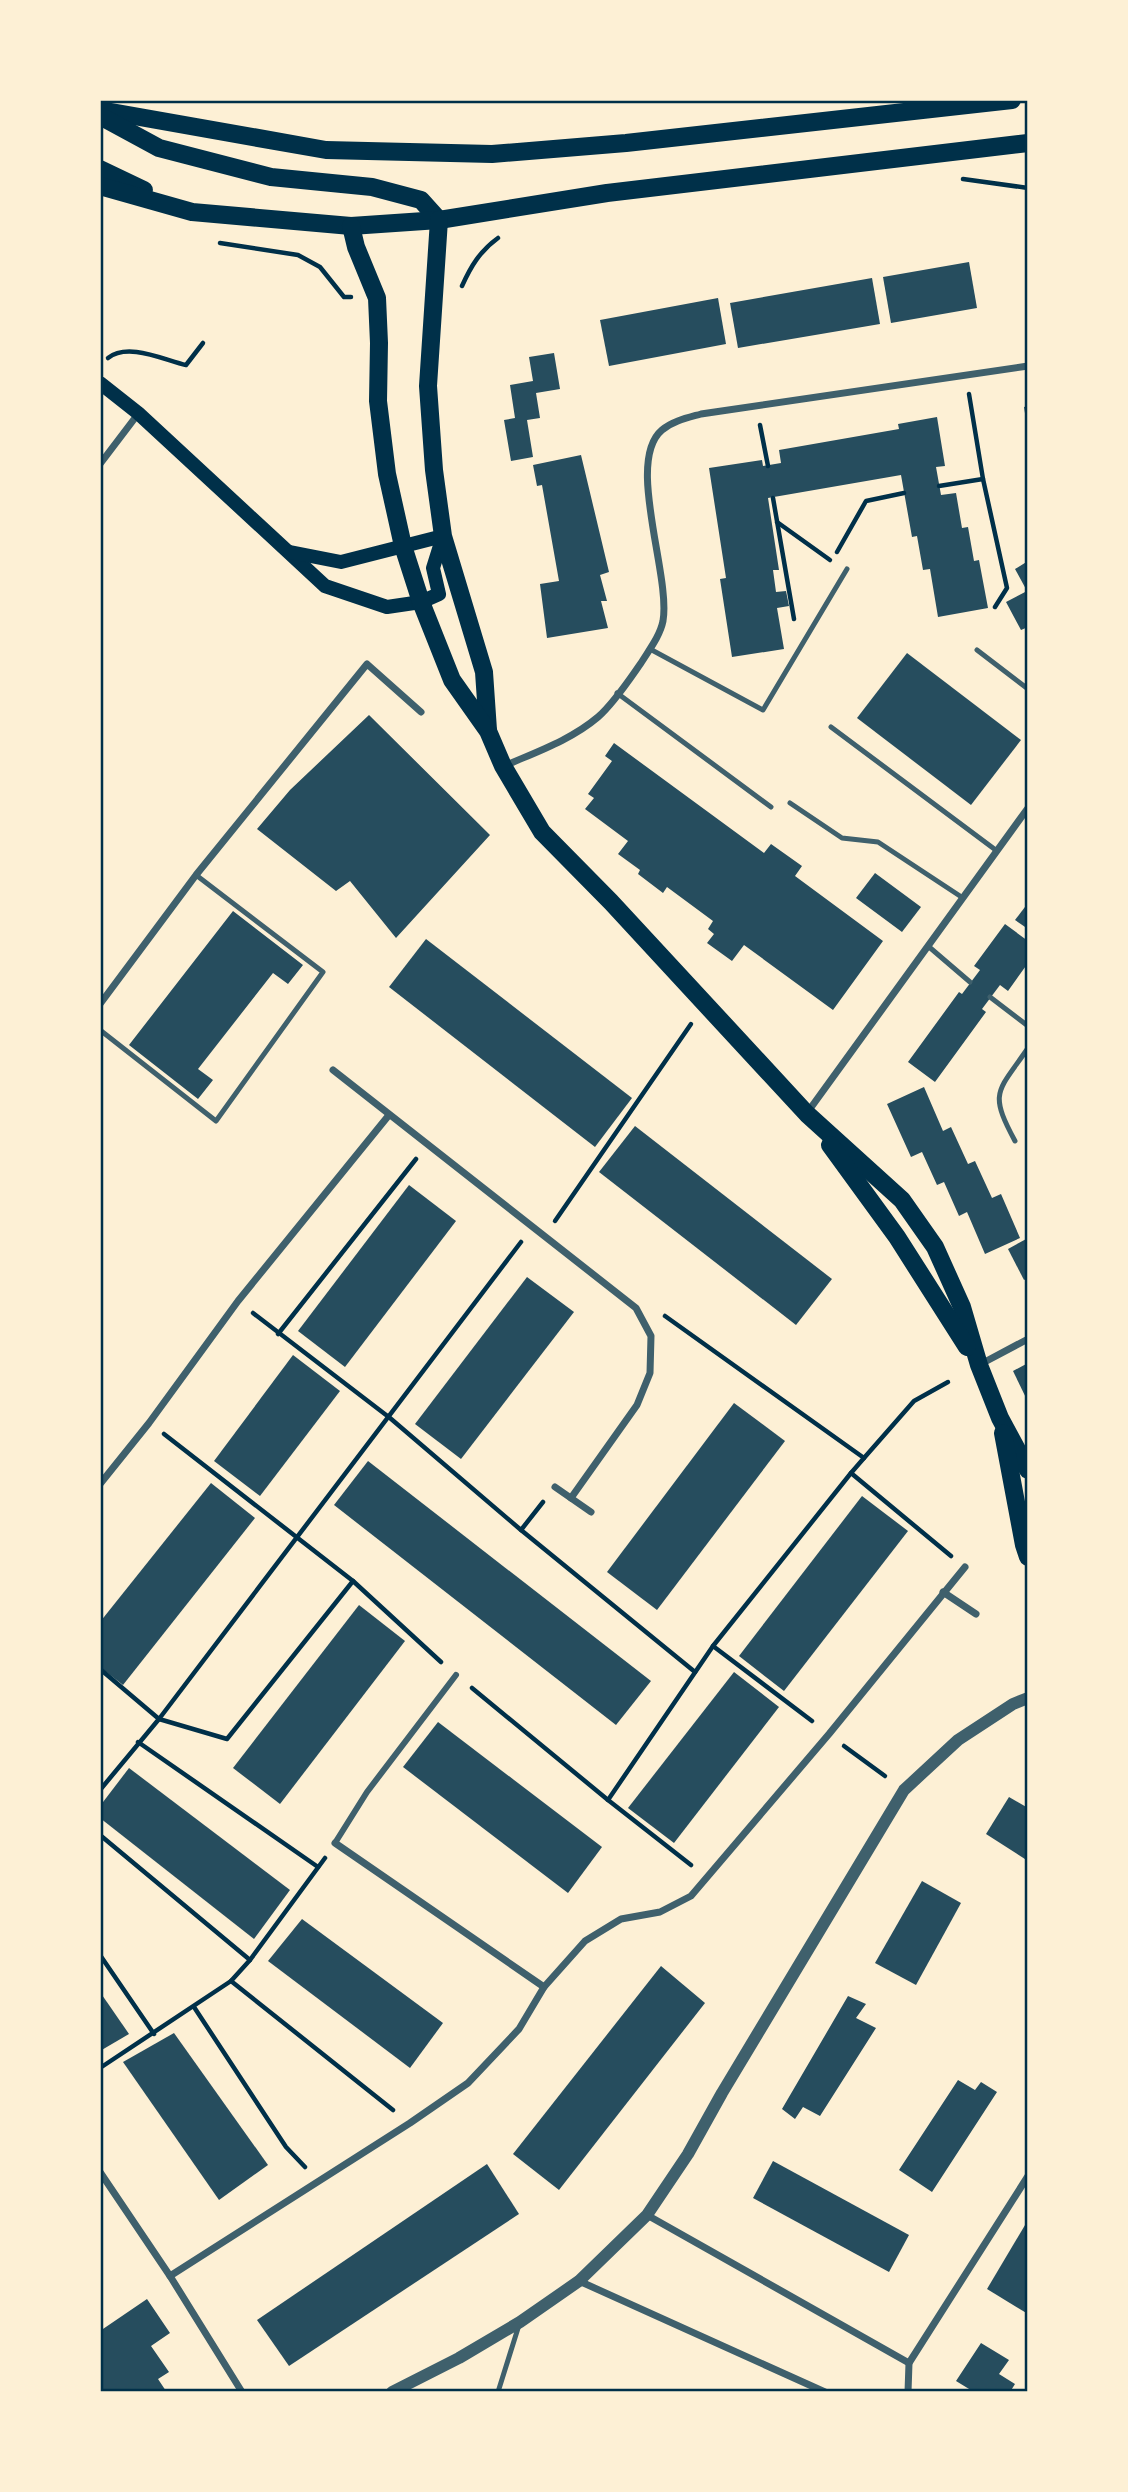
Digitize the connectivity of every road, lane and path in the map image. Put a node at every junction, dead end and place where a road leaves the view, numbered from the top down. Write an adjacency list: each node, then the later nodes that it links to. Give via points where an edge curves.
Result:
1 (1012, 100): 2 (main road, via 492,154 326,150)
2 (100, 110)
3 (100, 116): 10 (main road, via 159,148 271,177 372,187 421,200)
4 (1028, 143): 10 (main road, via 607,193)
5 (100, 169): 9 (main road)
6 (956, 178): 8 (path)
7 (100, 186): 9 (main road)
8 (1028, 188)
9 (192, 212): 11 (main road)
10 (439, 220): 11 (main road); 29 (main road, via 428,386)
11 (351, 226): 30 (main road, via 377,298 378,401 387,474)
12 (501, 236): 14 (path, via 485,248)
13 (211, 242): 15 (path, via 298,255 320,268)
14 (461, 289)
15 (344, 297)
16 (203, 343): 17 (path, via 186,365 128,350)
17 (108, 358)
18 (1028, 366): 19 (street)
19 (965, 375): 21 (street); 25 (path)
20 (100, 383): 22 (main road)
21 (755, 405): 24 (path); 36 (street, via 673,422 650,445 647,476 664,600 663,622)
22 (138, 413): 23 (street); 31 (main road)
23 (100, 464)
24 (768, 466)
25 (983, 479): 26 (path); 34 (path, via 1007,588)
26 (939, 486)
27 (773, 498): 28 (path)
28 (777, 522): 32 (path); 35 (path)
29 (443, 536): 30 (main road); 33 (main road, via 433,568 439,594); 42 (main road, via 484,672)
30 (403, 546): 31 (main road, via 341,562); 33 (main road)
31 (289, 552): 33 (main road, via 325,586 387,607)
32 (847, 569): 36 (lane, via 763,710)
33 (421, 602): 42 (main road, via 452,680)
34 (995, 607)
35 (796, 627)
36 (650, 649): 39 (street)
37 (977, 650): 38 (lane)
38 (1028, 689)
39 (617, 693): 43 (street, via 598,716 559,742); 45 (lane)
40 (421, 712): 48 (street, via 367,664)
41 (831, 727): 47 (lane)
42 (488, 731): 43 (main road)
43 (503, 766): 59 (main road, via 542,832)
44 (790, 803): 49 (lane, via 842,838 878,842)
45 (771, 807)
46 (1028, 808): 47 (street)
47 (997, 851): 49 (street)
48 (196, 875): 53 (street); 56 (lane, via 323,972 216,1121)
49 (963, 898): 50 (street)
50 (928, 946): 51 (lane); 59 (street)
51 (970, 982)
52 (990, 997): 55 (lane)
53 (100, 1004)
54 (691, 1024): 64 (path)
55 (1028, 1026)
56 (100, 1030)
57 (1028, 1048): 61 (lane, via 1000,1089 998,1102)
58 (333, 1070): 60 (street)
59 (807, 1114): 69 (main road, via 897,1237); 69 (main road, via 902,1200 934,1247 962,1307)
60 (389, 1115): 62 (street); 65 (street)
61 (1015, 1142)
62 (428, 1143): 63 (street); 67 (path)
63 (532, 1227): 64 (street); 71 (path)
64 (542, 1235): 66 (street)
65 (238, 1301): 67 (path); 73 (street)
66 (636, 1308): 74 (path, via 653,1307); 79 (street, via 651,1336 650,1373 637,1405)
67 (278, 1334): 71 (path)
68 (1028, 1339): 69 (street)
69 (979, 1365): 72 (main road)
70 (948, 1382): 74 (path, via 914,1401)
71 (390, 1418): 81 (path); 82 (path)
72 (1000, 1418): 75 (main road); 83 (main road)
73 (149, 1423): 77 (street); 82 (path)
74 (864, 1458): 76 (path)
75 (1028, 1470)
76 (851, 1473): 84 (path); 88 (path)
77 (100, 1484)
78 (555, 1487): 79 (street); 81 (path)
79 (571, 1499): 80 (street)
80 (591, 1512)
81 (521, 1530): 90 (path)
82 (298, 1537): 85 (path); 93 (path)
83 (1028, 1557)
84 (965, 1567): 86 (street)
85 (353, 1581): 91 (path); 93 (path, via 227,1739)
86 (943, 1592): 87 (street); 94 (street)
87 (976, 1614)
88 (713, 1646): 90 (path); 94 (path)
89 (100, 1669): 93 (path)
90 (695, 1672): 98 (path)
91 (456, 1675): 98 (path); 100 (street, via 367,1792)
92 (1028, 1698): 114 (street, via 958,1740 904,1790 688,2154)
93 (159, 1719): 95 (path)
94 (829, 1734): 96 (path); 102 (street)
95 (138, 1742): 97 (path); 101 (path)
96 (888, 1778)
97 (100, 1790)
98 (608, 1800): 102 (path)
99 (100, 1835): 104 (path)
100 (335, 1843): 101 (path); 106 (street)
101 (318, 1867): 104 (path)
102 (708, 1879): 106 (street, via 691,1896 660,1912 621,1919 585,1941)
103 (100, 1955): 108 (path)
104 (250, 1960): 105 (path)
105 (231, 1981): 107 (path); 110 (path)
106 (544, 1987): 110 (street, via 519,2029 468,2083)
107 (194, 2007): 108 (path); 111 (path)
108 (154, 2034): 109 (path)
109 (100, 2068)
110 (410, 2123): 115 (street)
111 (286, 2147)
112 (100, 2172): 115 (street)
113 (1028, 2176): 118 (street)
114 (647, 2215): 116 (street); 118 (street)
115 (170, 2276): 119 (street)
116 (579, 2281): 117 (street); 122 (street)
117 (520, 2322): 120 (street); 121 (lane)
118 (909, 2363): 123 (street)
119 (242, 2392)
120 (393, 2392)
121 (498, 2392)
122 (825, 2392)
123 (908, 2392)

